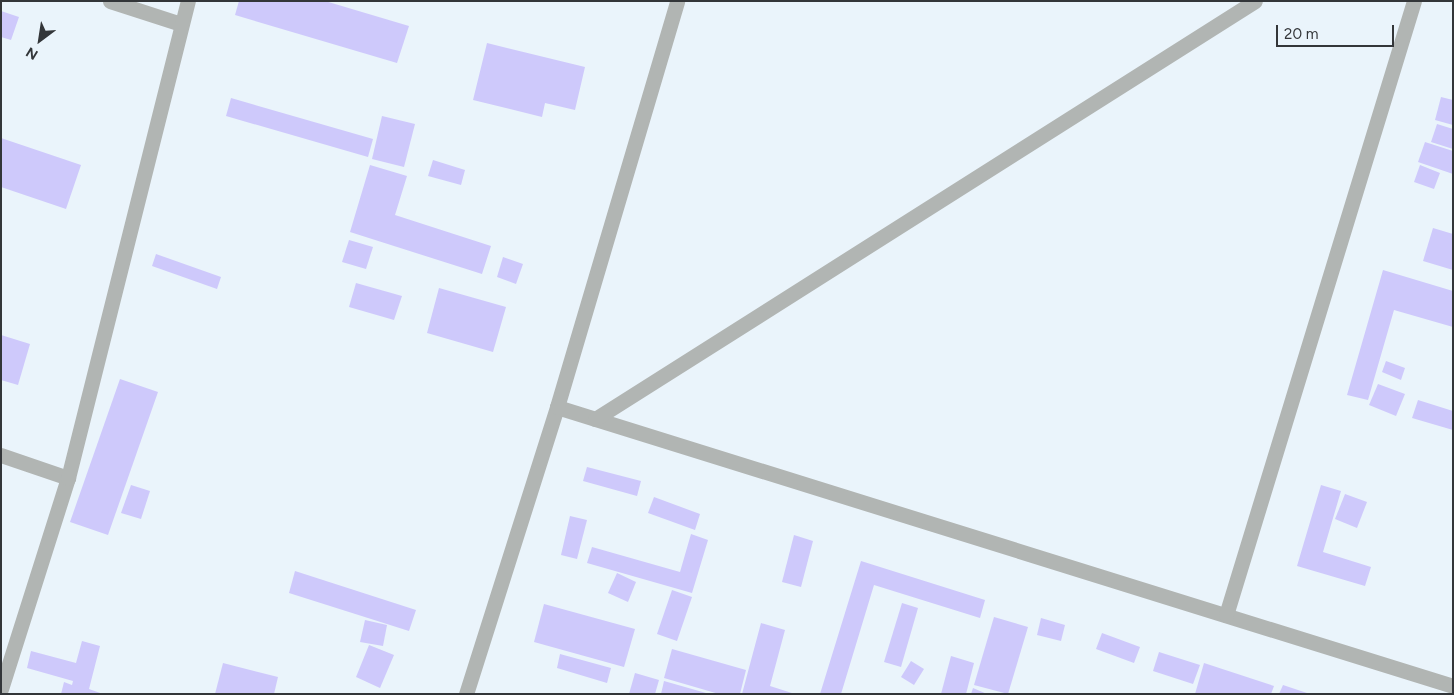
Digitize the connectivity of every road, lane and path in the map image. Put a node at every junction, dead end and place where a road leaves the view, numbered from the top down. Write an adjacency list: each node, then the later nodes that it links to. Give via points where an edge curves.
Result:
1 (110, 1): 6 (street)
2 (188, 1): 6 (street)
3 (678, 1): 7 (street)
4 (1255, 1): 8 (street)
5 (1414, 1): 11 (street)
6 (180, 24): 10 (street)
7 (557, 407): 8 (street); 14 (street)
8 (596, 419): 11 (street)
9 (1, 454): 10 (street)
10 (68, 478): 13 (street)
11 (1226, 615): 12 (street)
12 (1453, 686)
13 (1, 689)
14 (466, 694)

